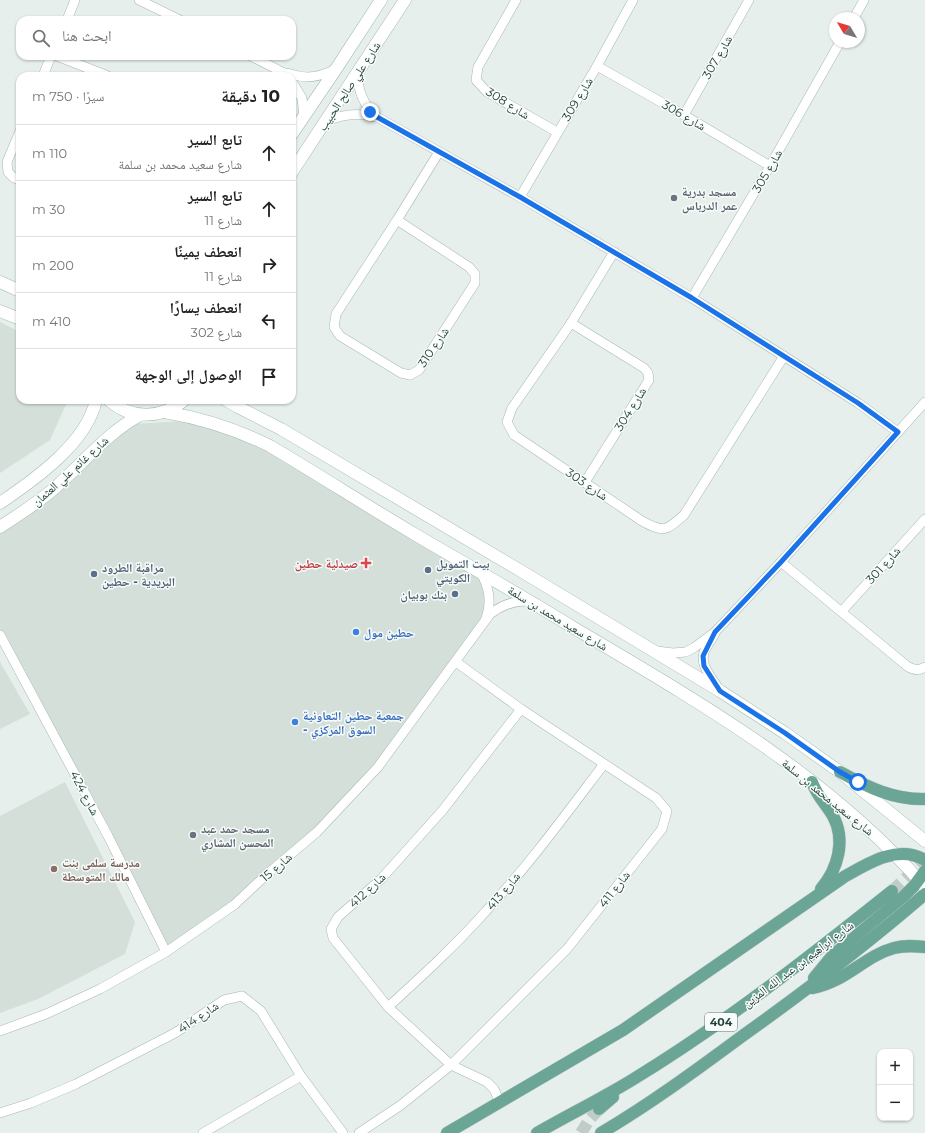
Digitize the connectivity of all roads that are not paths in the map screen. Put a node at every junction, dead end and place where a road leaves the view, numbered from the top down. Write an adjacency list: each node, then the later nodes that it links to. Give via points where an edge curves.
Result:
1 (75, 0): 10 (street)
2 (381, 0): 17 (street, شارع علي صالح الحبيب)
3 (405, 0): 18 (street, شارع علي صالح الحبيب)
4 (516, 0): 29 (street, شارع 308, via 478,67 476,80 487,92)
5 (633, 0): 16 (street, شارع 309)
6 (749, 0): 24 (street, شارع 307)
7 (864, 0): 9 (street)
8 (143, 1): 11 (street)
9 (857, 12)
10 (69, 16)
11 (172, 16)
12 (837, 48): 33 (street, شارع 305)
13 (49, 60): 19 (street)
14 (67, 60): 20 (street)
15 (259, 60): 21 (street)
16 (597, 66): 24 (street, شارع 306); 29 (street, شارع 309)
17 (336, 69): 22 (street, via 314,77); 25 (street, شارع علي صالح الحبيب)
18 (358, 71): 26 (street, via 358,85 362,98 370,112); 27 (street, شارع علي صالح الحبيب)
19 (45, 72)
20 (98, 72)
21 (281, 72)
22 (296, 76)
23 (296, 87): 25 (street, via 302,98)
24 (684, 114): 33 (street, شارع 306)
25 (304, 116): 28 (street, شارع علي صالح الحبيب)
26 (377, 117): 27 (street, via 353,114); 31 (street)
27 (325, 122): 32 (street, شارع علي صالح الحبيب)
28 (296, 128)
29 (558, 132): 35 (street, شارع 309)
30 (16, 141): 34 (street, via 7,162 8,172)
31 (439, 152): 35 (street); 36 (street, شارع 310)
32 (296, 166)
33 (770, 166): 40 (street, شارع 305)
34 (16, 179)
35 (520, 197): 37 (street)
36 (397, 220): 36 (street, شارع 310, via 336,314 334,327 340,336 401,373 410,375 420,370 475,283 475,274 469,267)
37 (614, 252): 40 (street); 43 (street, شارع 303)
38 (0, 282): 39 (street)
39 (16, 289)
40 (692, 298): 44 (street)
41 (0, 311): 42 (street)
42 (16, 317)
43 (571, 323): 57 (street, شارع 303, via 512,408 507,422 514,435); 57 (street, شارع 304, via 644,368 649,380)
44 (784, 356): 53 (street); 57 (street, شارع 303, via 684,515 668,529 656,529)
45 (925, 402): 53 (street)
46 (95, 404): 55 (street, شارع غانم علي العثمان, via 77,439)
47 (115, 404): 51 (street)
48 (178, 404): 50 (street)
49 (233, 404): 52 (street, شارع سعيد محمد بن سلمة)
50 (164, 412): 51 (street); 54 (street, شارع سعيد محمد بن سلمة, via 219,424)
51 (140, 415): 56 (street, شارع غانم علي العثمان, via 114,432)
52 (282, 429): 54 (street, via 272,437); 68 (street, شارع سعيد محمد بن سلمة)
53 (898, 432): 61 (street)
54 (270, 446): 62 (street, شارع سعيد محمد بن سلمة)
55 (53, 462): 56 (street, via 63,472); 58 (street, شارع غانم علي العثمان)
56 (62, 480): 60 (street, شارع غانم علي العثمان, via 26,511)
57 (585, 482)
58 (0, 503)
59 (925, 519): 64 (street, شارع 301)
60 (0, 527)
61 (781, 562): 64 (street); 66 (street)
62 (480, 572): 63 (street, شارع سعيد محمد بن سلمة); 65 (street, شارع 15, via 487,585 489,599)
63 (530, 601): 65 (street, شارع 15, via 517,601 505,605); 75 (street, شارع سعيد محمد بن سلمة, via 704,706)
64 (842, 611): 70 (street, via 907,666 918,670)
65 (485, 621): 69 (street, شارع 15)
66 (715, 632): 68 (street, via 686,652); 71 (street, via 705,651 703,662)
67 (0, 635): 85 (street, شارع 424, via 108,836)
68 (654, 651): 71 (street, شارع سعيد محمد بن سلمة)
69 (456, 662): 72 (street, شارع 411); 85 (street, شارع 15, via 378,767 317,832 234,905)
70 (925, 667)
71 (720, 691): 74 (street, شارع سعيد محمد بن سلمة)
72 (521, 709): 73 (street, شارع 411); 87 (street, شارع 412, via 442,811 381,879 338,917 331,929 333,938)
73 (604, 764): 87 (street, شارع 413, via 549,837 487,911); 89 (street, شارع 411, via 656,798 667,811 662,829 567,949)
74 (840, 772): 76 (main road, via 894,796); 77 (street, شارع سعيد محمد بن سلمة)
75 (812, 782): 78 (street, شارع سعيد محمد بن سلمة, via 849,811); 83 (main road, via 836,822 840,842 838,857 831,875)
76 (925, 799)
77 (925, 841)
78 (895, 854): 79 (main road, via 909,854); 80 (street, شارع سعيد محمد بن سلمة); 83 (main road, via 878,859 844,876)
79 (925, 860)
80 (923, 879): 86 (main road, via 833,955)
81 (892, 891): 91 (main road, شارع ابراهيم بن عبد الله المزين / 404, via 730,1016)
82 (925, 894): 86 (main road, 404)
83 (813, 897): 92 (main road, via 624,1030)
84 (925, 947): 86 (main road, via 902,946 887,951 833,982)
85 (166, 952): 88 (street, شارع 15, via 100,990)
86 (808, 988): 95 (main road, 404)
87 (388, 1007): 89 (street, شارع 412)
88 (0, 1031)
89 (451, 1065): 92 (street, شارع 412, via 487,1082); 98 (street, شارع 411, via 401,1105)
90 (301, 1076): 94 (street, شارع 414, via 261,1011 242,996 224,1000 175,1033 76,1084 31,1104); 96 (street); 97 (street, شارع 414)
91 (632, 1080): 93 (main road); 100 (main road, شارع ابراهيم بن عبد الله المزين / 404)
92 (500, 1103): 99 (main road)
93 (598, 1109)
94 (0, 1113)
95 (632, 1115): 101 (main road, 404); 102 (street)
96 (203, 1133)
97 (343, 1133)
98 (359, 1133)
99 (447, 1133)
100 (537, 1133)
101 (601, 1133)
102 (613, 1133)

